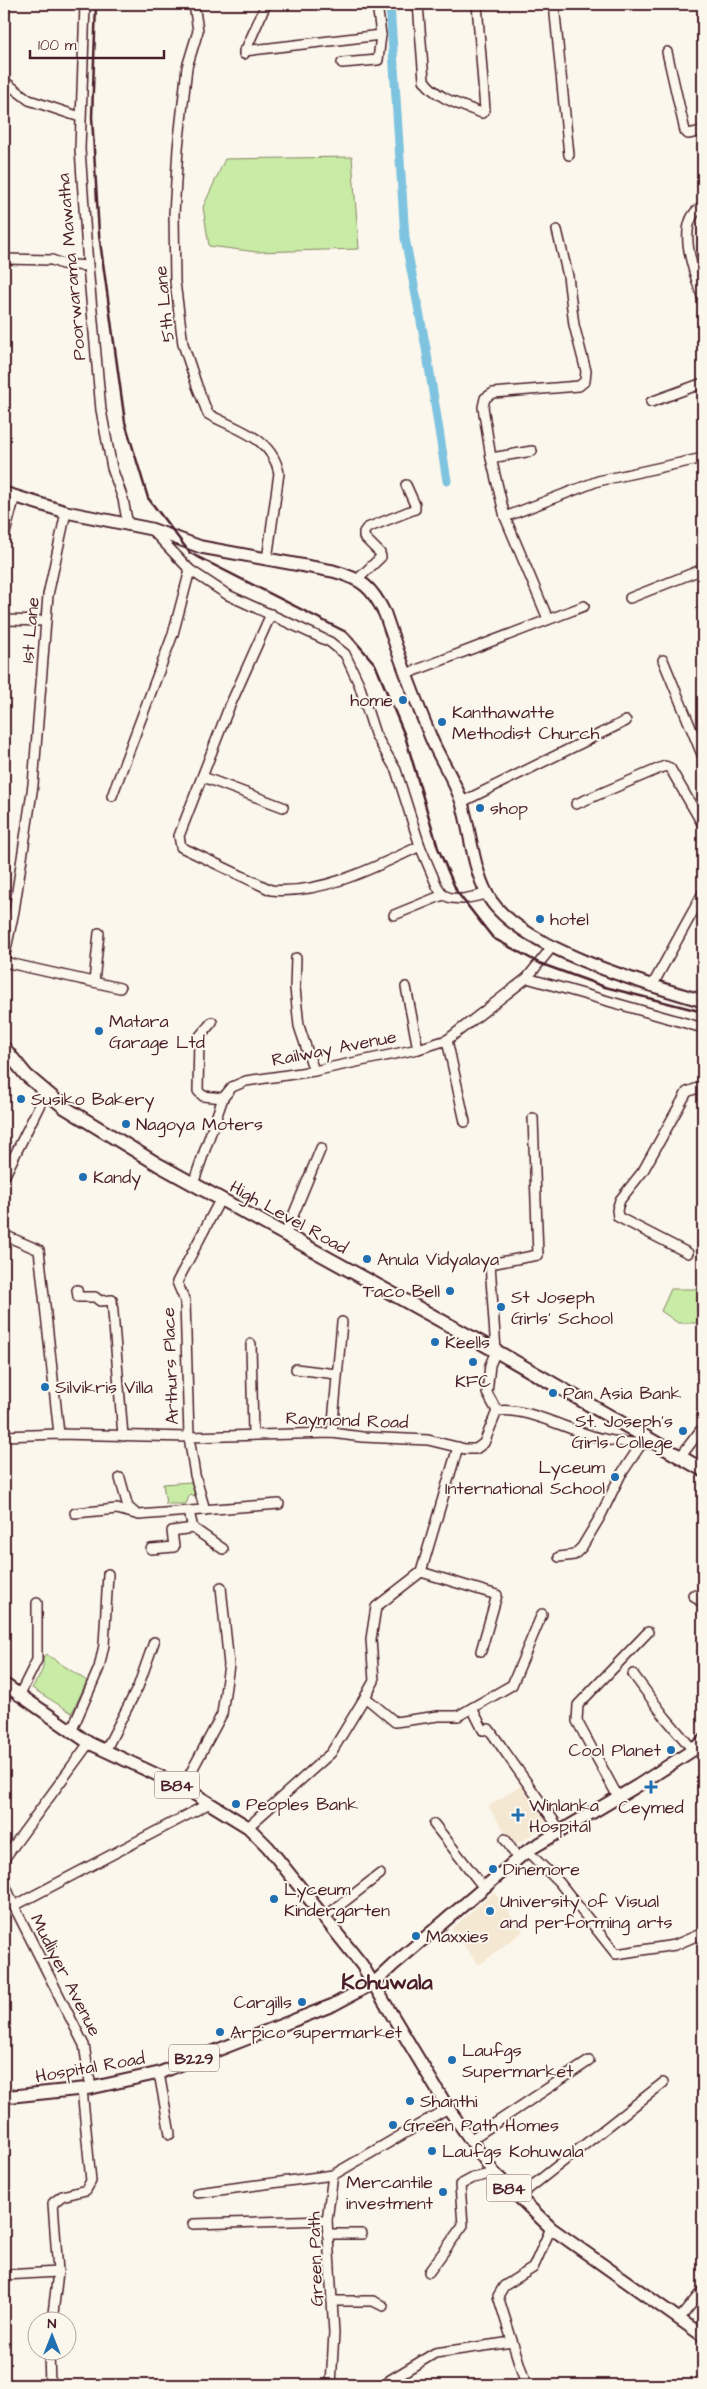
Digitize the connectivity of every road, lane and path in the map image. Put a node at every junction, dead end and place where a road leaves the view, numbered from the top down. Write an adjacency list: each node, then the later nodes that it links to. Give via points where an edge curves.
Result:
1 (85, 4): 12 (street, Poorwarama Mawatha)
2 (194, 4): 33 (street, 5th Lane, via 198,31 186,66 174,214 175,282 183,344 208,414 250,434 276,459 279,473)
3 (266, 4): 8 (street, via 244,53)
4 (377, 4): 8 (street)
5 (418, 4): 6 (street, via 424,80 454,103 482,113 485,110)
6 (477, 4)
7 (554, 4): 14 (street)
8 (381, 35): 10 (street, via 378,60)
9 (667, 52): 13 (street, via 685,131 688,134)
10 (342, 63)
11 (4, 81): 12 (street, via 29,100)
12 (80, 117): 18 (street, Poorwarama Mawatha)
13 (703, 131)
14 (569, 155)
15 (703, 206): 19 (street, via 690,220 688,254)
16 (557, 230): 23 (street, via 586,371 585,381 579,386 492,393 485,398 483,407)
17 (4, 259): 18 (street, via 52,260)
18 (88, 266): 30 (street, Poorwarama Mawatha, via 100,410)
19 (703, 299)
20 (703, 384): 21 (street)
21 (651, 402)
22 (532, 451): 23 (street)
23 (491, 458): 29 (street)
24 (703, 458): 29 (street, via 598,481)
25 (406, 485): 36 (street, via 414,509 367,528 364,537 381,557)
26 (4, 493): 27 (main road)
27 (15, 496): 28 (main road); 32 (street)
28 (66, 512): 30 (main road); 42 (street, 1st Lane, via 48,595)
29 (505, 517): 41 (street)
30 (128, 525): 31 (main road)
31 (151, 529): 33 (main road, via 200,547); 35 (street)
32 (4, 538)
33 (267, 560): 36 (main road, via 333,571)
34 (703, 569): 37 (street)
35 (190, 570): 39 (street, via 228,595); 48 (street, via 173,634)
36 (358, 580): 44 (main road, via 378,598)
37 (630, 598)
38 (584, 606): 41 (street)
39 (271, 614): 47 (street, via 228,710); 53 (street, via 330,642 345,654 359,684 375,734 396,770)
40 (4, 620): 42 (street)
41 (548, 620): 44 (street)
42 (46, 621): 61 (street, 1st Lane, via 33,785)
43 (664, 660): 46 (street)
44 (406, 674): 49 (main road, via 431,740)
45 (626, 720): 49 (street)
46 (703, 757)
47 (203, 777): 51 (street); 53 (street, via 179,836 181,847 271,890 304,889 364,873)
48 (112, 796)
49 (462, 802): 55 (main road, via 474,861)
50 (576, 804): 52 (street, via 665,766 670,768)
51 (282, 807)
52 (703, 825)
53 (420, 846): 56 (street)
54 (703, 893): 64 (street)
55 (487, 894): 56 (street, via 463,899); 59 (main road, via 495,906 518,926)
56 (443, 895): 57 (street)
57 (394, 915)
58 (99, 933): 63 (street)
59 (552, 947): 62 (street, Railway Avenue); 64 (main road)
60 (296, 958): 73 (street, via 299,1026)
61 (4, 961): 63 (street)
62 (528, 978): 69 (street); 70 (street, Railway Avenue)
63 (94, 982): 66 (street)
64 (652, 986): 67 (main road)
65 (406, 987): 72 (street)
66 (120, 988)
67 (703, 1001)
68 (212, 1022): 76 (street, via 199,1037 198,1091 203,1096)
69 (703, 1028)
70 (447, 1040): 72 (street, Railway Avenue); 78 (street)
71 (4, 1048): 75 (highway, High Level Road, via 26,1075)
72 (418, 1049): 73 (street, Railway Avenue)
73 (314, 1071): 76 (street, Railway Avenue, via 246,1081 232,1087)
74 (703, 1086): 85 (street, via 687,1092 642,1171 620,1200 617,1210 618,1217)
75 (46, 1092): 80 (street); 81 (highway, High Level Road, via 64,1107)
76 (223, 1098): 81 (street)
77 (533, 1118): 89 (street, via 538,1255 490,1264)
78 (464, 1122)
79 (322, 1148): 84 (street)
80 (4, 1177)
81 (193, 1184): 82 (highway, High Level Road)
82 (220, 1200): 84 (highway, High Level Road); 99 (street, Arthurs Place, via 177,1282 186,1301)
83 (4, 1235): 95 (street, via 39,1250)
84 (285, 1235): 89 (highway, High Level Road)
85 (688, 1252)
86 (77, 1290): 98 (street, via 78,1296 112,1300)
87 (342, 1322): 91 (street)
88 (251, 1344): 96 (street)
89 (496, 1350): 92 (street, via 490,1364 487,1393); 101 (highway, High Level Road)
90 (296, 1369): 91 (street)
91 (336, 1374): 94 (street)
92 (496, 1411): 100 (street, via 519,1412 604,1440); 102 (street, Raymond Road, via 484,1443 476,1449)
93 (703, 1427): 103 (street)
94 (332, 1433): 96 (street, Raymond Road); 102 (street, Raymond Road, via 428,1440)
95 (59, 1434): 97 (street, Raymond Road); 98 (street, Raymond Road)
96 (253, 1434): 99 (street, Raymond Road)
97 (4, 1436)
98 (123, 1436): 99 (street, Raymond Road)
99 (190, 1437): 107 (street, Arthurs Place, via 195,1475)
100 (642, 1443): 101 (street); 114 (street, via 620,1476 582,1547 574,1555)
101 (659, 1444): 103 (highway, High Level Road)
102 (458, 1447): 115 (street)
103 (681, 1456): 104 (highway, High Level Road)
104 (703, 1470)
105 (120, 1478): 110 (street, via 128,1507)
106 (279, 1504): 107 (street)
107 (205, 1510): 108 (street)
108 (189, 1512): 110 (street); 111 (street)
109 (75, 1513): 110 (street, via 117,1509)
110 (138, 1514)
111 (193, 1528): 112 (street); 113 (street, via 172,1531 174,1547)
112 (223, 1549)
113 (151, 1550)
114 (559, 1556)
115 (421, 1572): 124 (street, via 497,1595); 128 (street, via 376,1607 371,1639 374,1681)
116 (108, 1574): 130 (street, via 104,1645 99,1668)
117 (221, 1587): 135 (street, via 229,1666 222,1714)
118 (693, 1595): 120 (street)
119 (37, 1604): 127 (street, via 36,1660)
120 (703, 1604)
121 (542, 1614): 129 (street, via 512,1685)
122 (648, 1632): 136 (street, via 578,1706 577,1721)
123 (154, 1642): 134 (street, via 138,1688)
124 (481, 1650)
125 (633, 1674): 133 (street)
126 (4, 1684): 127 (main road, B84)
127 (19, 1696): 130 (main road, B84)
128 (365, 1698): 129 (street, via 395,1722 458,1716); 139 (street, via 331,1753)
129 (472, 1708): 140 (street, via 483,1730 489,1729)
130 (71, 1732): 132 (main road, B84)
131 (703, 1741): 133 (main road, Hospital Road)
132 (89, 1743): 134 (main road, B84); 143 (street)
133 (693, 1750): 136 (main road, Hospital Road)
134 (105, 1751): 135 (main road, B84)
135 (183, 1787): 137 (main road, B84)
136 (618, 1797): 140 (main road, Hospital Road)
137 (210, 1803): 139 (main road, B84); 148 (street)
138 (434, 1824): 147 (street)
139 (248, 1827): 149 (main road, B84)
140 (561, 1831): 142 (main road, Hospital Road)
141 (505, 1840): 144 (street)
142 (527, 1851): 144 (main road, Hospital Road); 150 (street, via 559,1882 616,1954 675,1945)
143 (4, 1859)
144 (518, 1859): 147 (main road, Hospital Road)
145 (380, 1874): 149 (street)
146 (4, 1882): 148 (street, Mudliyer Avenue)
147 (484, 1888): 151 (main road, Hospital Road)
148 (14, 1906): 155 (street, Mudliyer Avenue, via 84,2045)
149 (326, 1916): 151 (main road, B84)
150 (703, 1933)
151 (374, 1984): 153 (main road, Hospital Road / B229, via 333,2005); 157 (main road, B84)
152 (588, 2061): 159 (street)
153 (159, 2073): 155 (main road, Hospital Road / B229); 158 (street)
154 (663, 2083): 163 (street)
155 (87, 2089): 156 (main road, Hospital Road / B229); 169 (street, Mudliyer Avenue, via 91,2181 86,2190 62,2196 53,2203)
156 (4, 2097)
157 (448, 2108): 159 (main road, B84); 161 (street)
158 (170, 2134)
159 (470, 2140): 160 (main road, B84)
160 (494, 2173): 163 (main road, B84); 170 (street, via 460,2185 463,2225)
161 (333, 2175): 162 (street); 164 (street, Green Path)
162 (196, 2193)
163 (518, 2197): 166 (main road, B84)
164 (327, 2220): 165 (street); 167 (street, Green Path)
165 (194, 2224)
166 (551, 2228): 176 (main road, B84); 178 (street, via 533,2268 504,2286 498,2296)
167 (327, 2234): 168 (street); 173 (street, Green Path)
168 (362, 2234)
169 (58, 2272): 171 (street); 175 (street)
170 (428, 2272)
171 (4, 2275)
172 (703, 2290): 176 (street)
173 (332, 2301): 174 (street, via 373,2301); 182 (street, Green Path)
174 (383, 2306)
175 (53, 2312)
176 (680, 2318): 177 (main road, B84)
177 (703, 2336)
178 (512, 2342): 180 (street, via 436,2353); 183 (street)
179 (49, 2362): 181 (street)
180 (390, 2380)
181 (50, 2385)
182 (331, 2385)
183 (526, 2385)

